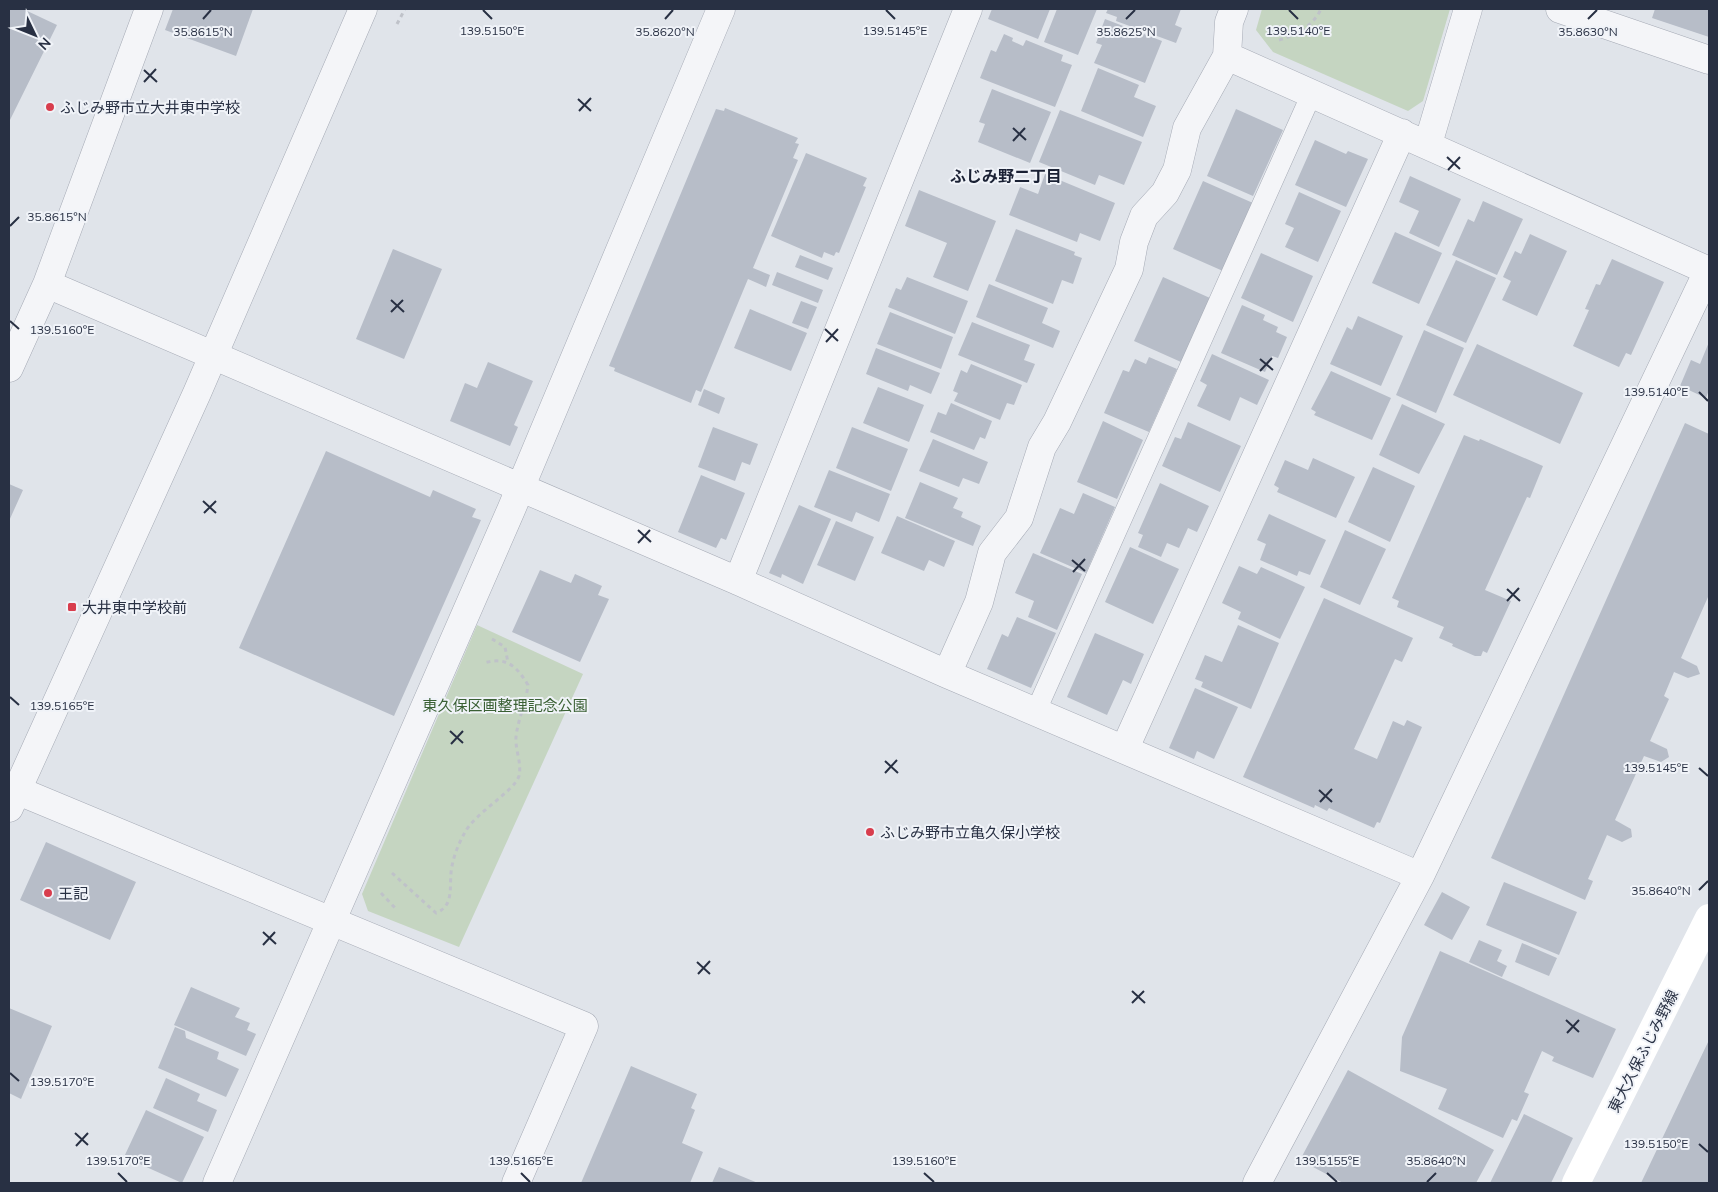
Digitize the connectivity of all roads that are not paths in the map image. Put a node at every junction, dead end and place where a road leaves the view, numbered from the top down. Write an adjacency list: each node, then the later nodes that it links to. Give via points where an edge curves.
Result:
1 (149, 9): 14 (street)
2 (363, 9): 15 (street)
3 (722, 9): 17 (street)
4 (968, 9): 18 (street)
5 (1234, 9): 8 (street, via 1229,22)
6 (1468, 9): 12 (street)
7 (1560, 9): 9 (street)
8 (1227, 56): 10 (street); 19 (street, via 1187,128 1177,170 1165,193 1144,216 1134,242 1130,269 1042,447 1019,518 992,553 979,602)
9 (1709, 60)
10 (1312, 93): 11 (street); 20 (lane)
11 (1402, 134): 12 (street); 21 (street)
12 (1428, 144): 13 (street)
13 (1709, 271): 23 (street)
14 (47, 284): 15 (street); 16 (street)
15 (213, 356): 17 (street); 22 (street)
16 (9, 368)
17 (520, 488): 18 (street); 25 (street)
18 (738, 581): 19 (street)
19 (947, 674): 20 (street)
20 (1036, 710): 21 (street)
21 (1125, 748): 23 (street)
22 (11, 795): 25 (street)
23 (1420, 876): 28 (street)
24 (1709, 918): 29 (main road, 東大久保ふじみ野線)
25 (332, 920): 26 (street); 27 (street, via 584,1026)
26 (217, 1183)
27 (516, 1183)
28 (1257, 1183)
29 (1576, 1183)

